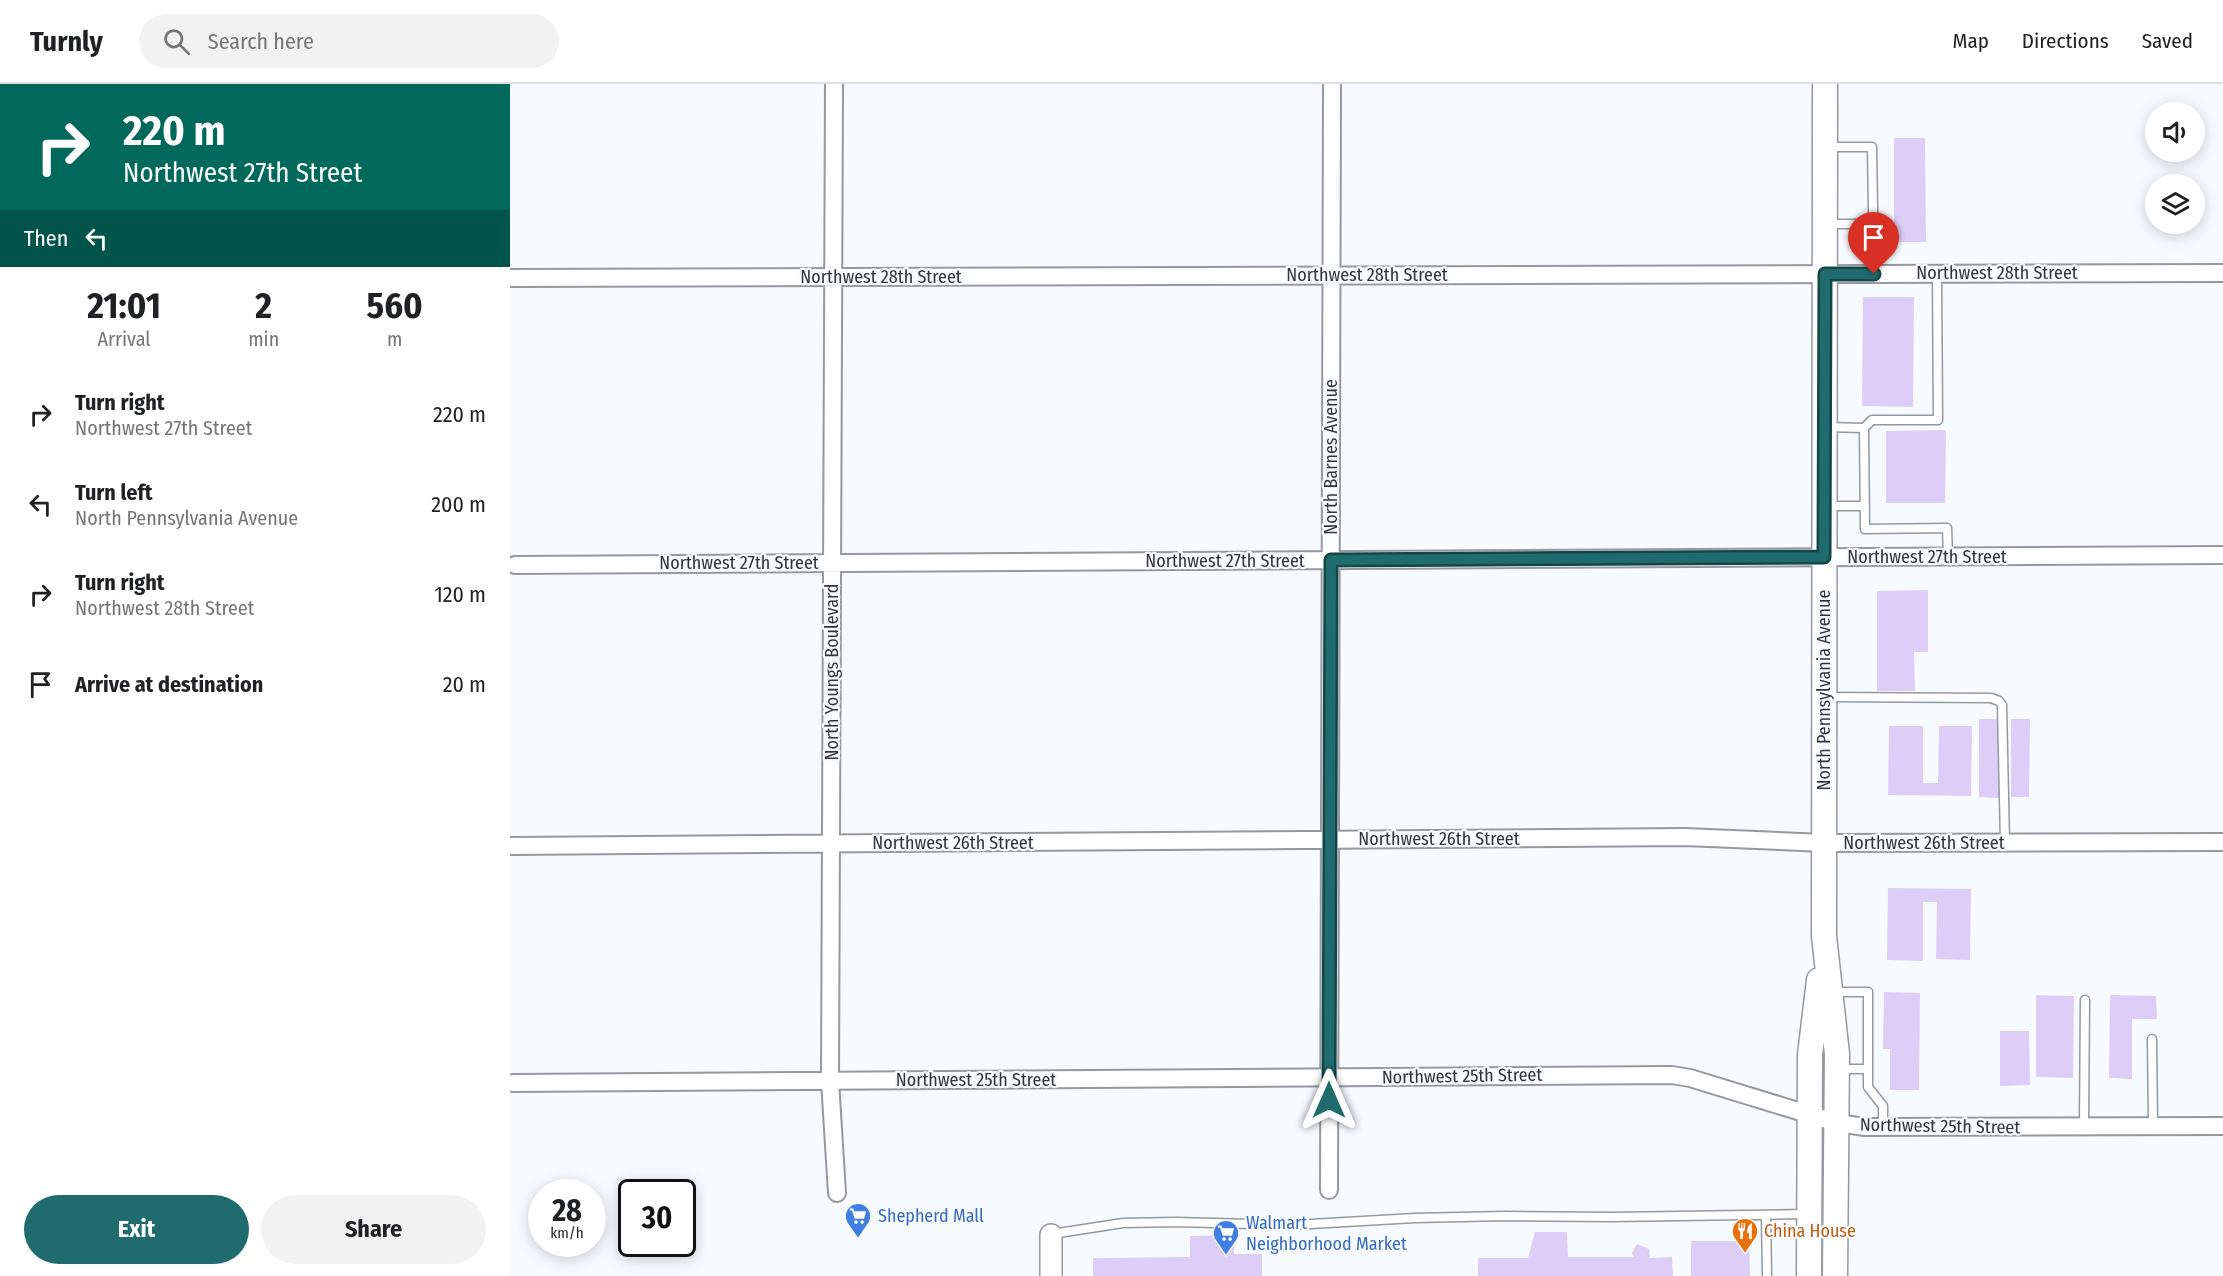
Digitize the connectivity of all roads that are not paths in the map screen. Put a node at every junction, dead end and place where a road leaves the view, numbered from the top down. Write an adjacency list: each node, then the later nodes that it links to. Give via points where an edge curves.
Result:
1 (834, 84): 12 (street, North Youngs Boulevard)
2 (1332, 84): 11 (street, North Barnes Avenue)
3 (1825, 84): 4 (main road, North Pennsylvania Avenue)
4 (1825, 147): 5 (main road, North Pennsylvania Avenue); 6 (lane, via 1872,147)
5 (1825, 224): 6 (lane); 9 (main road, North Pennsylvania Avenue)
6 (1874, 224): 10 (lane)
7 (1937, 273): 8 (street, Northwest 28th Street); 10 (street, Northwest 28th Street); 15 (lane, via 1938,420 1872,420)
8 (2223, 273)
9 (1825, 274): 10 (street, Northwest 28th Street); 11 (street, Northwest 28th Street); 14 (main road, North Pennsylvania Avenue)
10 (1874, 274)
11 (1332, 275): 12 (street, Northwest 28th Street); 21 (street, North Barnes Avenue)
12 (833, 277): 13 (street, Northwest 28th Street); 22 (street, North Youngs Boulevard)
13 (510, 278)
14 (1825, 427): 15 (lane); 16 (main road, North Pennsylvania Avenue)
15 (1864, 428): 17 (lane)
16 (1824, 506): 17 (lane); 19 (main road, North Pennsylvania Avenue)
17 (1864, 506): 20 (lane, via 1865,529 1947,528)
18 (2223, 555): 20 (street, Northwest 27th Street)
19 (1824, 557): 20 (street, Northwest 27th Street); 21 (street, Northwest 27th Street); 24 (main road, North Pennsylvania Avenue)
20 (1948, 557)
21 (1331, 560): 22 (street, Northwest 27th Street); 25 (street, North Barnes Avenue)
22 (832, 563): 23 (street, Northwest 27th Street); 29 (street, North Youngs Boulevard)
23 (515, 565)
24 (1824, 697): 27 (main road, North Pennsylvania Avenue); 28 (lane, via 2000,701)
25 (1330, 840): 27 (street, Northwest 26th Street, via 1685,837); 29 (street, Northwest 26th Street); 37 (street, North Barnes Avenue)
26 (2223, 842): 28 (street, Northwest 26th Street)
27 (1824, 843): 28 (street, Northwest 26th Street); 31 (main road, North Pennsylvania Avenue)
28 (2005, 843)
29 (831, 844): 30 (street, Northwest 26th Street); 38 (street, North Youngs Boulevard)
30 (510, 846)
31 (1824, 936): 32 (main road, North Pennsylvania Avenue); 40 (main road, North Pennsylvania Avenue, via 1810,1055)
32 (1830, 992): 35 (main road, North Pennsylvania Avenue); 36 (lane, via 1868,992)
33 (2085, 1000): 42 (lane)
34 (2152, 1039): 43 (lane)
35 (1837, 1069): 36 (lane); 41 (main road, North Pennsylvania Avenue)
36 (1868, 1069): 45 (lane, via 1868,1087 1882,1106)
37 (1329, 1077): 38 (street, Northwest 25th Street); 40 (street, Northwest 25th Street, via 1672,1075); 46 (street, North Barnes Avenue)
38 (831, 1081): 39 (street, Northwest 25th Street); 47 (street, North Youngs Boulevard)
39 (513, 1083)
40 (1810, 1114): 41 (street, Northwest 25th Street); 49 (main road, North Pennsylvania Avenue)
41 (1837, 1123): 45 (street, Northwest 25th Street); 51 (main road, North Pennsylvania Avenue)
42 (2084, 1126): 43 (street, Northwest 25th Street); 45 (street, Northwest 25th Street)
43 (2153, 1126): 44 (street, Northwest 25th Street)
44 (2223, 1126)
45 (1882, 1127)
46 (1329, 1190)
47 (837, 1193)
48 (1766, 1215): 49 (lane); 50 (lane, via 1494,1216 1293,1225 1176,1221 1123,1223); 53 (lane)
49 (1809, 1226): 51 (main road); 54 (main road, North Pennsylvania Avenue)
50 (1051, 1234): 52 (street)
51 (1835, 1237): 55 (main road, North Pennsylvania Avenue)
52 (1051, 1276)
53 (1767, 1276)
54 (1809, 1276)
55 (1835, 1276)

